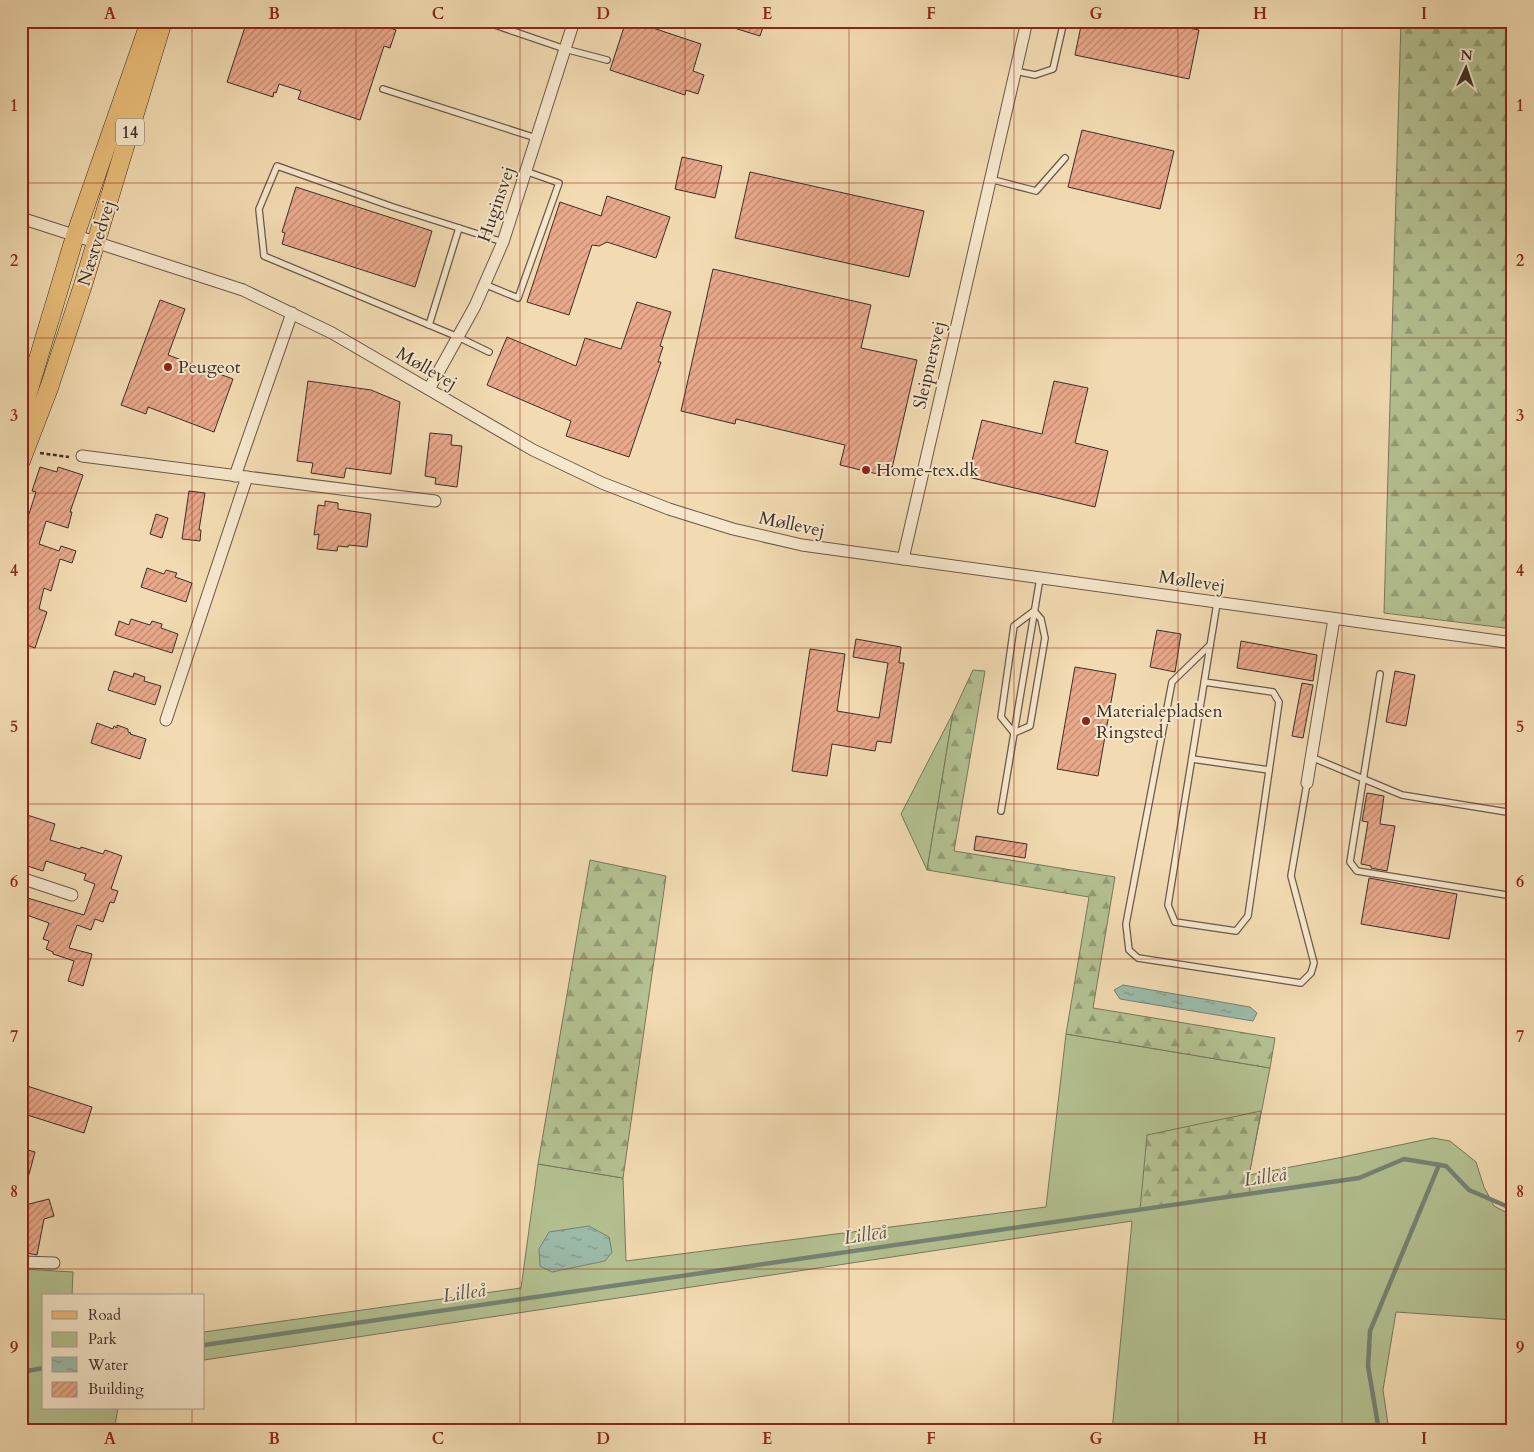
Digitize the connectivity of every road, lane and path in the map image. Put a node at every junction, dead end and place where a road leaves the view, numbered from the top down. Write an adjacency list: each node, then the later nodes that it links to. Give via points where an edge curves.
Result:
1 (150, 21): 17 (main road, Næstvedvej / 14)
2 (163, 21): 18 (main road, Næstvedvej / 14)
3 (574, 21): 7 (street, Huginsvej)
4 (1026, 21): 9 (street, Sleipnersvej)
5 (1064, 21): 9 (lane, via 1053,69 1035,75)
6 (492, 24): 7 (lane)
7 (565, 49): 8 (lane); 11 (street, Huginsvej)
8 (607, 60)
9 (1015, 71): 14 (street, Sleipnersvej)
10 (383, 90): 11 (lane)
11 (536, 138): 13 (street, Huginsvej)
12 (1065, 158): 14 (lane, via 1036,191)
13 (525, 172): 19 (street, Huginsvej); 20 (lane, via 559,183 518,298)
14 (990, 180): 31 (street, Sleipnersvej)
15 (21, 218): 17 (street, Møllevej)
16 (459, 228): 19 (lane); 22 (lane); 22 (lane, via 277,166 259,209 264,256)
17 (75, 236): 18 (street, Møllevej); 26 (main road, Næstvedvej / 14)
18 (96, 242): 21 (street, Møllevej, via 243,290); 27 (main road, Næstvedvej / 14, via 49,388)
19 (503, 242): 20 (street, Huginsvej)
20 (484, 284): 23 (street, Huginsvej)
21 (292, 312): 25 (street, Møllevej); 29 (street)
22 (429, 324): 23 (lane)
23 (458, 337): 24 (lane); 25 (street, Huginsvej)
24 (489, 352)
25 (430, 389): 31 (street, Møllevej, via 533,450 602,483 669,508 734,529 802,545)
26 (21, 416)
27 (23, 456): 28 (path)
28 (82, 456): 29 (street)
29 (241, 476): 30 (street); 40 (street)
30 (435, 501)
31 (903, 559): 32 (street, Møllevej)
32 (1040, 578): 33 (street, Møllevej); 34 (lane)
33 (1217, 603): 35 (street, Møllevej); 37 (lane)
34 (1034, 611): 41 (lane); 41 (lane, via 1041,619 1045,638 1030,726); 41 (lane, via 1014,626 1001,717)
35 (1334, 619): 36 (street, Møllevej); 42 (street)
36 (1513, 643)
37 (1210, 645): 39 (lane); 46 (lane, via 1172,682 1126,924 1129,950 1138,958 1301,983 1311,973 1314,963 1291,876)
38 (1380, 674): 45 (lane)
39 (1204, 682): 43 (lane); 44 (lane, via 1273,692 1279,702)
40 (166, 720)
41 (1014, 733): 47 (lane)
42 (1311, 757): 45 (lane); 46 (street)
43 (1192, 759): 44 (lane); 44 (lane, via 1168,905 1175,922 1236,930 1248,916)
44 (1269, 770)
45 (1364, 780): 48 (lane, via 1402,795); 51 (lane, via 1350,862 1357,871)
46 (1307, 783)
47 (1001, 811)
48 (1513, 812)
49 (21, 878): 50 (street)
50 (72, 895)
51 (1513, 896)
52 (21, 1262): 53 (street)
53 (54, 1263)

